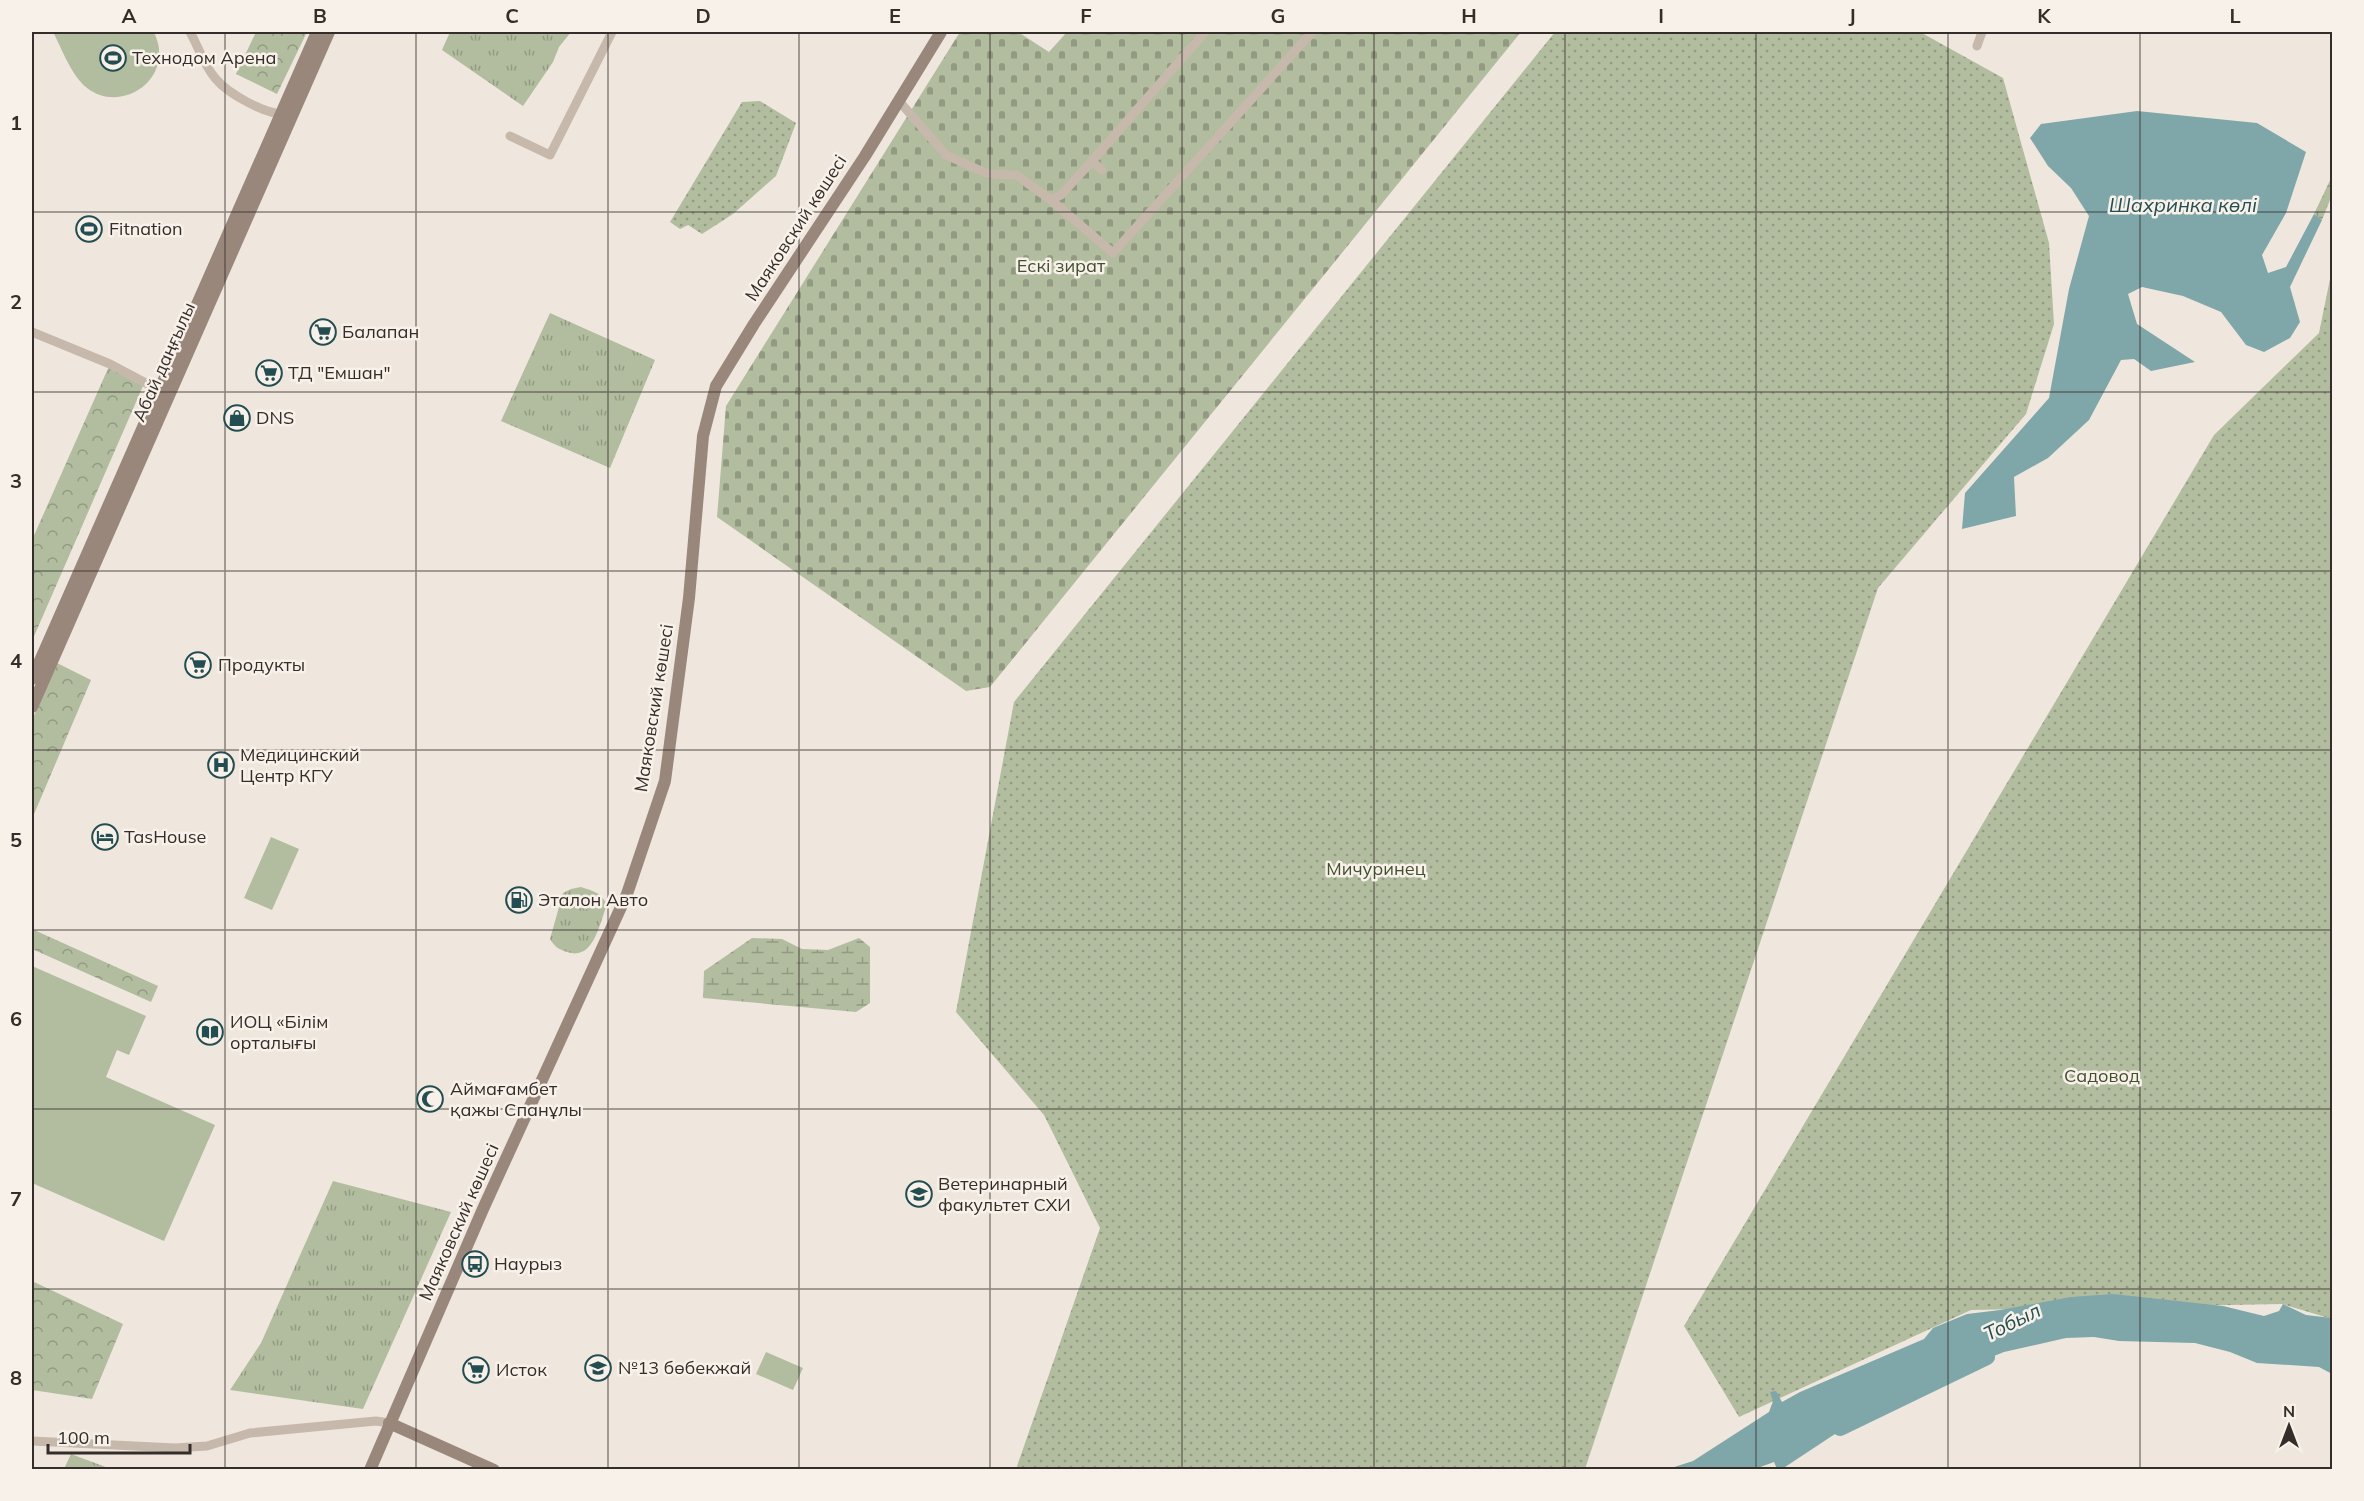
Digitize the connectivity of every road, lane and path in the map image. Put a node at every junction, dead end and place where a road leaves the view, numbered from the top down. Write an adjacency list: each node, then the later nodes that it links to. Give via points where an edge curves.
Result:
1 (190, 32): 11 (street, via 215,78 241,99)
2 (317, 32): 11 (main road, Абай даңғылы)
3 (329, 32): 11 (main road, Абай даңғылы)
4 (612, 32): 12 (street, via 550,155)
5 (941, 32): 10 (main road, Маяковский көшесі)
6 (1205, 32): 13 (street)
7 (1312, 32): 15 (street, via 1113,253)
8 (1982, 32): 9 (street)
9 (1977, 46)
10 (899, 101): 15 (street, via 946,155 988,174 1016,175); 21 (main road, Маяковский көшесі, via 716,386 703,436 689,598 662,791 627,894)
11 (285, 114): 17 (main road, Абай даңғылы); 18 (main road, Абай даңғылы)
12 (510, 136)
13 (1092, 161): 14 (street); 15 (street, via 1062,195)
14 (1102, 170)
15 (1051, 200)
16 (32, 332): 17 (street, via 110,364)
17 (159, 390): 18 (street); 19 (main road, Абай даңғылы)
18 (166, 401): 20 (main road, Абай даңғылы)
19 (32, 678)
20 (32, 707)
21 (389, 1424): 22 (street, via 376,1421 276,1430 207,1446 175,1448); 23 (main road, Маяковский көшесі); 24 (main road)
22 (32, 1441)
23 (370, 1470)
24 (494, 1470)

